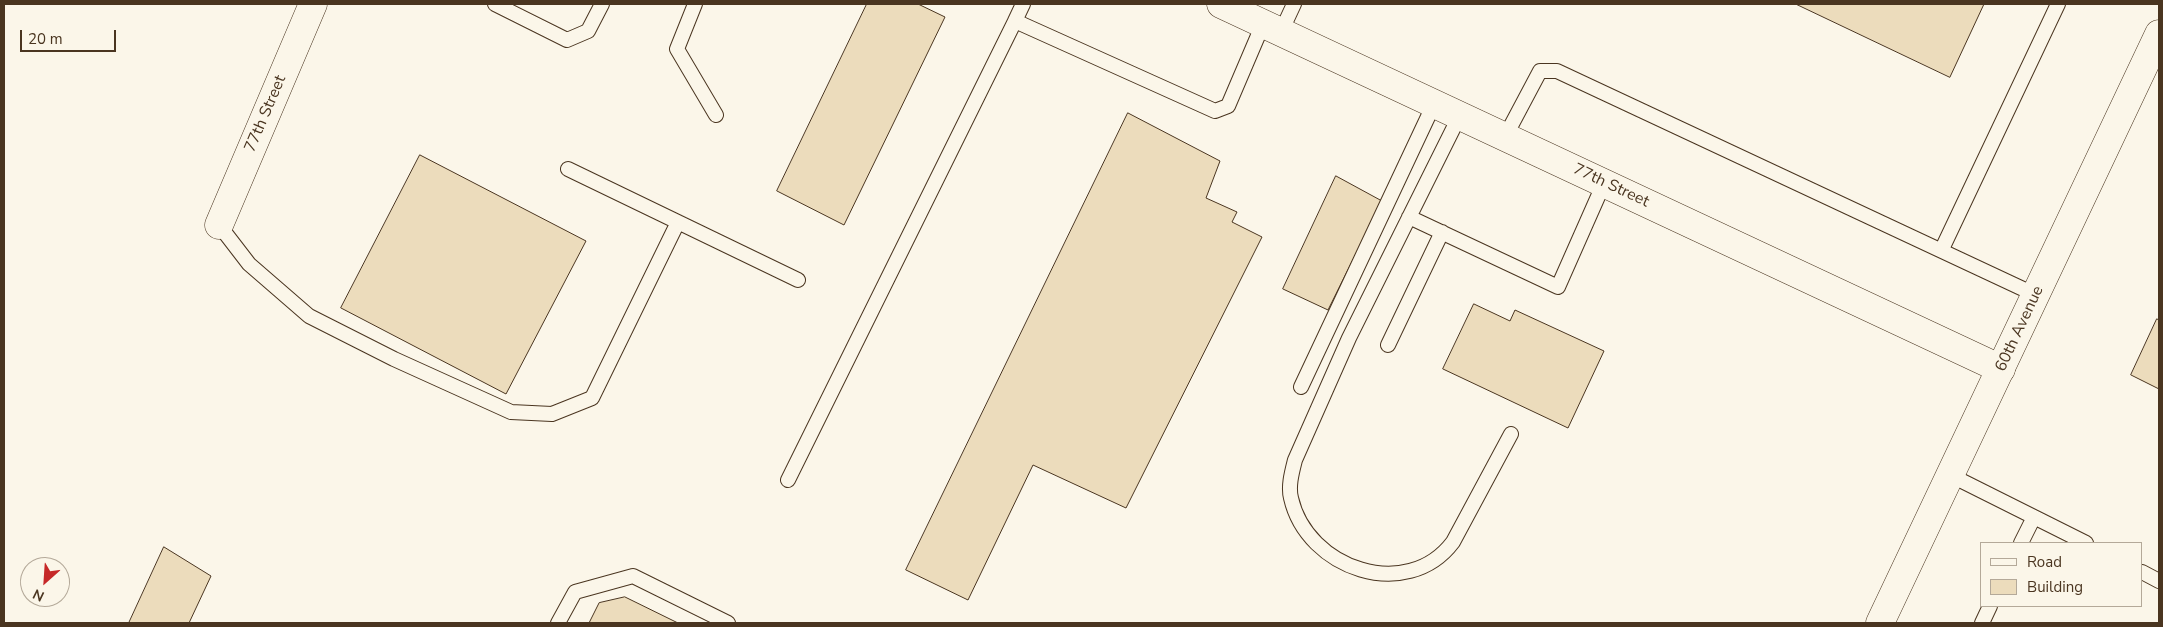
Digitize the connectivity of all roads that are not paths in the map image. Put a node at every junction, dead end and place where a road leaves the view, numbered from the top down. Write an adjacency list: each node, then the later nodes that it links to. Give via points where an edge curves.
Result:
1 (313, 4): 21 (street, 77th Street)
2 (495, 4): 3 (lane, via 567,40 588,30)
3 (602, 4)
4 (695, 4): 14 (lane, via 677,48)
5 (1023, 4): 9 (lane)
6 (1220, 4): 10 (street, 77th Street)
7 (1294, 4): 10 (lane)
8 (2058, 4): 23 (lane)
9 (1015, 21): 10 (lane, via 1215,110 1228,106); 31 (lane)
10 (1272, 28): 13 (street, 77th Street)
11 (2159, 34): 12 (street, 60th Avenue)
12 (2152, 60): 25 (street, 60th Avenue)
13 (1434, 104): 15 (street, 77th Street); 28 (lane)
14 (716, 116)
15 (1460, 116): 16 (street, 77th Street); 19 (lane)
16 (1505, 137): 18 (street, 77th Street); 23 (lane, via 1540,71 1557,71)
17 (568, 169): 20 (lane)
18 (1604, 183): 22 (lane, via 1558,287); 27 (street, 77th Street)
19 (1409, 217): 22 (lane); 29 (lane, via 1349,338 1295,460 1291,497 1297,517 1310,536 1330,554 1366,572 1381,575 1400,573 1428,564 1443,555 1453,542)
20 (678, 222): 21 (lane, via 592,398 552,414 511,412 309,316 249,264); 24 (lane)
21 (219, 225)
22 (1442, 232): 26 (lane)
23 (1942, 249): 25 (lane)
24 (798, 280)
25 (2036, 295): 27 (street, 60th Avenue)
26 (1388, 345)
27 (2001, 369): 30 (street, 60th Avenue)
28 (1301, 386)
29 (1511, 434)
30 (1950, 475): 32 (lane); 40 (street, 60th Avenue)
31 (788, 480)
32 (2034, 517): 33 (lane); 34 (lane)
33 (2022, 542)
34 (2084, 542)
35 (2143, 573): 36 (lane)
36 (2159, 581)
37 (1990, 607): 41 (lane)
38 (558, 623): 39 (lane, via 574,592 633,576)
39 (728, 623)
40 (1880, 623)
41 (1982, 623)

